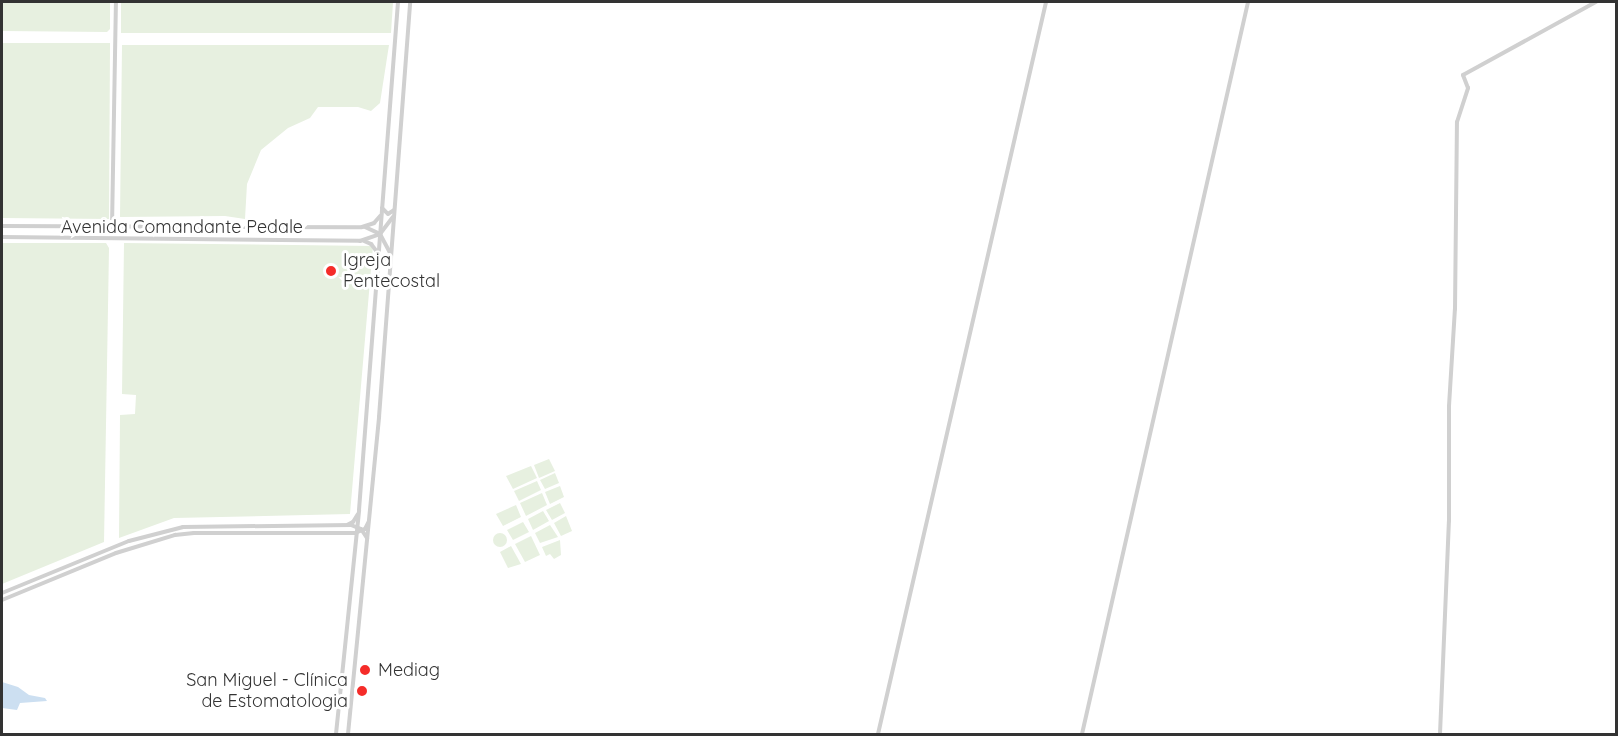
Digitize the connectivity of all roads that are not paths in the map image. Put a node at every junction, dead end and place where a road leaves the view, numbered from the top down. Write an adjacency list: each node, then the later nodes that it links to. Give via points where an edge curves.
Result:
1 (116, 2): 11 (street)
2 (398, 2): 7 (street)
3 (410, 2): 8 (street)
4 (1046, 2): 34 (street)
5 (1248, 2): 35 (street)
6 (1596, 2): 36 (street, via 1463,75 1468,88 1457,122 1455,304)
7 (382, 207): 8 (street, via 388,214); 9 (street)
8 (395, 208): 13 (street); 17 (street)
9 (382, 214): 12 (street, via 374,223); 13 (street)
10 (2, 226): 11 (street, Avenida Comandante Pedale)
11 (112, 227): 12 (street, Avenida Comandante Pedale)
12 (362, 227): 13 (street); 15 (street)
13 (380, 234): 15 (street, Avenida Comandante Pedale); 16 (street); 17 (street)
14 (2, 237): 15 (street, Avenida Comandante Pedale)
15 (360, 241): 16 (street, via 371,244)
16 (378, 256): 18 (street)
17 (391, 257): 19 (street)
18 (378, 262): 19 (street, via 385,257); 20 (street)
19 (391, 263): 21 (street)
20 (359, 510): 21 (street); 22 (street, via 352,522); 23 (street)
21 (370, 513): 24 (street); 27 (street)
22 (342, 525): 23 (street); 30 (street, via 183,526 129,541)
23 (358, 527): 24 (street); 26 (street)
24 (362, 530): 26 (street); 27 (street)
25 (342, 533): 26 (street); 28 (street, via 351,536); 31 (street, via 175,535 116,553)
26 (357, 533): 28 (street)
27 (368, 543): 29 (street)
28 (355, 550): 29 (street); 32 (street)
29 (367, 553): 33 (street)
30 (2, 592)
31 (2, 600)
32 (336, 735)
33 (348, 735)
34 (878, 735)
35 (1082, 735)
36 (1440, 735)

